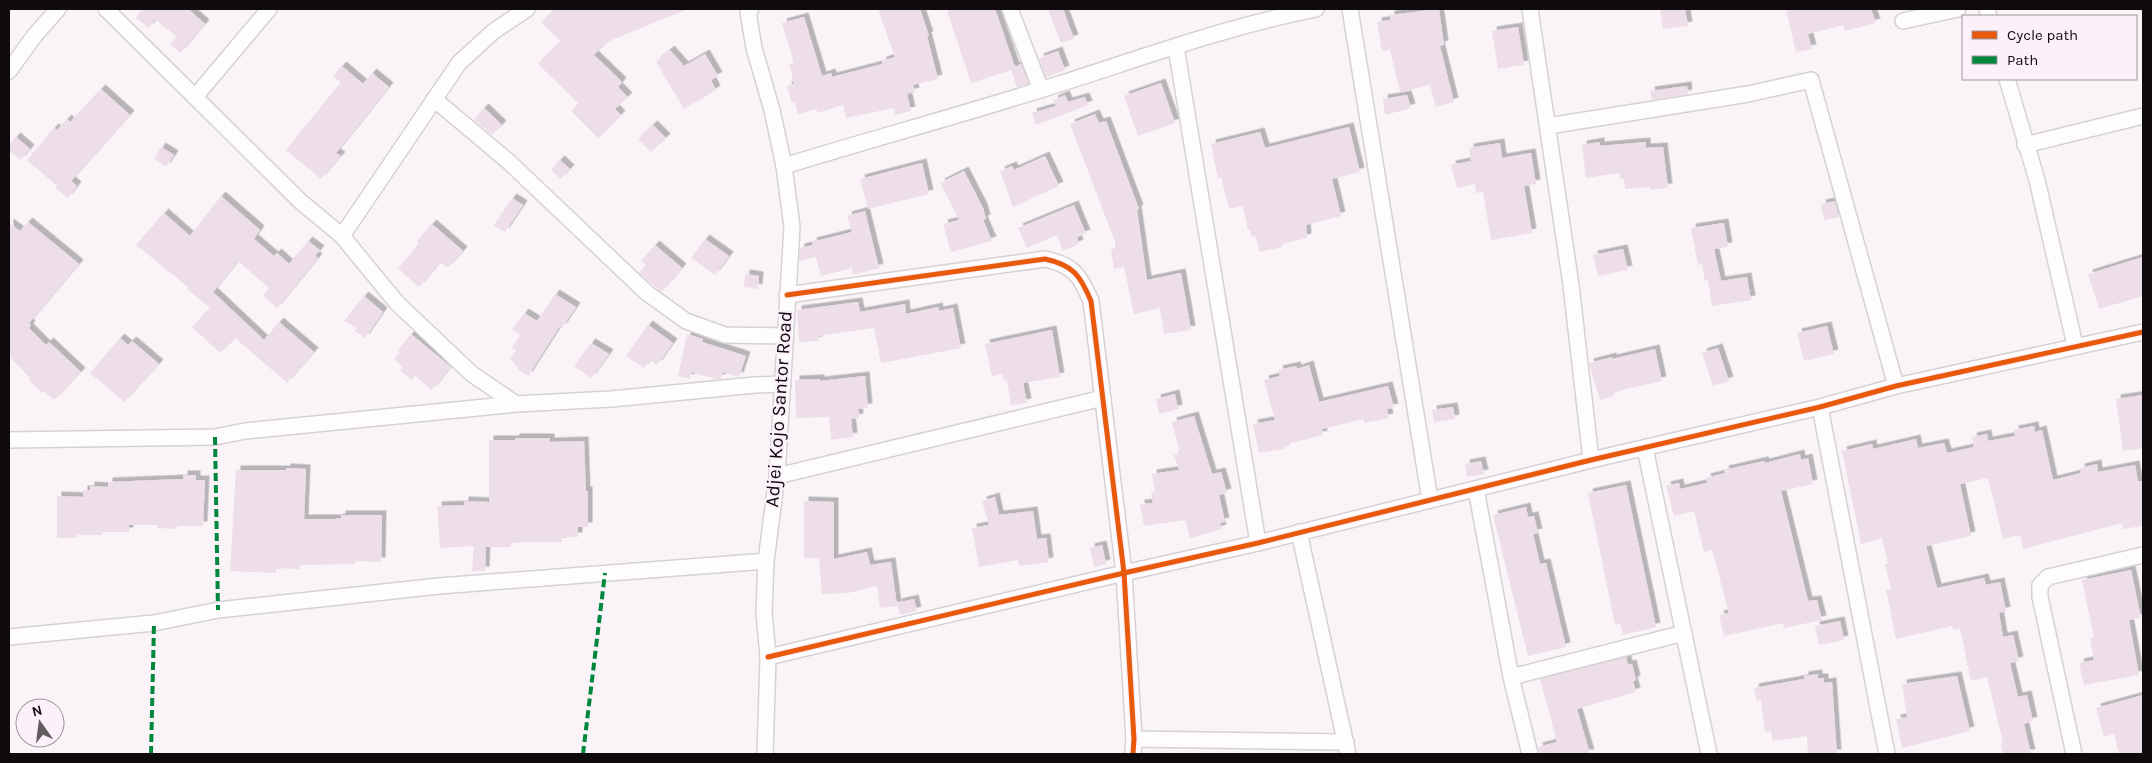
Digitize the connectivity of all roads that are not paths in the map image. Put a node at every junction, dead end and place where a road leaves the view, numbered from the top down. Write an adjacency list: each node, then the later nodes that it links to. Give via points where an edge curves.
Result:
1 (58, 9): 13 (street)
2 (106, 9): 16 (street)
3 (270, 9): 16 (street)
4 (527, 9): 17 (street, via 494,31 459,63)
5 (751, 9): 21 (street, Adjei Kojo Santor Road, via 748,12 754,48)
6 (1010, 9): 15 (street)
7 (1316, 9): 12 (street, via 1287,14)
8 (1350, 9): 37 (street)
9 (1530, 9): 19 (street)
10 (1958, 9): 11 (street)
11 (1903, 21)
12 (1176, 47): 15 (street); 39 (street)
13 (9, 71)
14 (2007, 80): 20 (street)
15 (1040, 90): 21 (street)
16 (195, 97): 22 (street, via 300,201)
17 (434, 99): 22 (street); 25 (street, via 516,169 647,293 686,321 725,335)
18 (2143, 116): 20 (street)
19 (1548, 126): 28 (street, via 1748,94 1812,80); 34 (street, via 1571,285)
20 (2026, 145): 26 (street)
21 (784, 166): 23 (street, Adjei Kojo Santor Road, via 792,227)
22 (342, 236): 30 (street, via 397,302 472,374)
23 (787, 294): 25 (street, Adjei Kojo Santor Road); 29 (street, via 1045,259 1062,263 1076,273 1091,301)
24 (2143, 332): 26 (street)
25 (786, 336): 27 (street, Adjei Kojo Santor Road)
26 (2075, 345): 28 (street)
27 (783, 384): 30 (street, via 611,400); 35 (street, Adjei Kojo Santor Road)
28 (1896, 386): 31 (street)
29 (1103, 398): 35 (street); 42 (street)
30 (516, 404): 32 (street, via 245,431 215,437)
31 (1820, 407): 33 (street); 52 (street)
32 (9, 440)
33 (1645, 448): 34 (street); 43 (street)
34 (1591, 460): 36 (street)
35 (778, 476): 41 (street, Adjei Kojo Santor Road)
36 (1476, 489): 37 (street); 46 (street)
37 (1430, 500): 38 (street)
38 (1299, 532): 39 (street); 48 (street)
39 (1258, 543): 42 (street)
40 (2143, 555): 53 (street, via 2048,577 2040,585)
41 (766, 561): 44 (street, via 439,586 218,610 154,623); 45 (street, Adjei Kojo Santor Road, via 764,612)
42 (1124, 572): 45 (street); 47 (street)
43 (1684, 633): 46 (street); 51 (street)
44 (9, 637)
45 (768, 657): 49 (street, Adjei Kojo Santor Road)
46 (1511, 677): 50 (street)
47 (1133, 747): 48 (street)
48 (1347, 748)
49 (765, 754)
50 (1530, 754)
51 (1709, 754)
52 (1887, 754)
53 (2074, 754)

